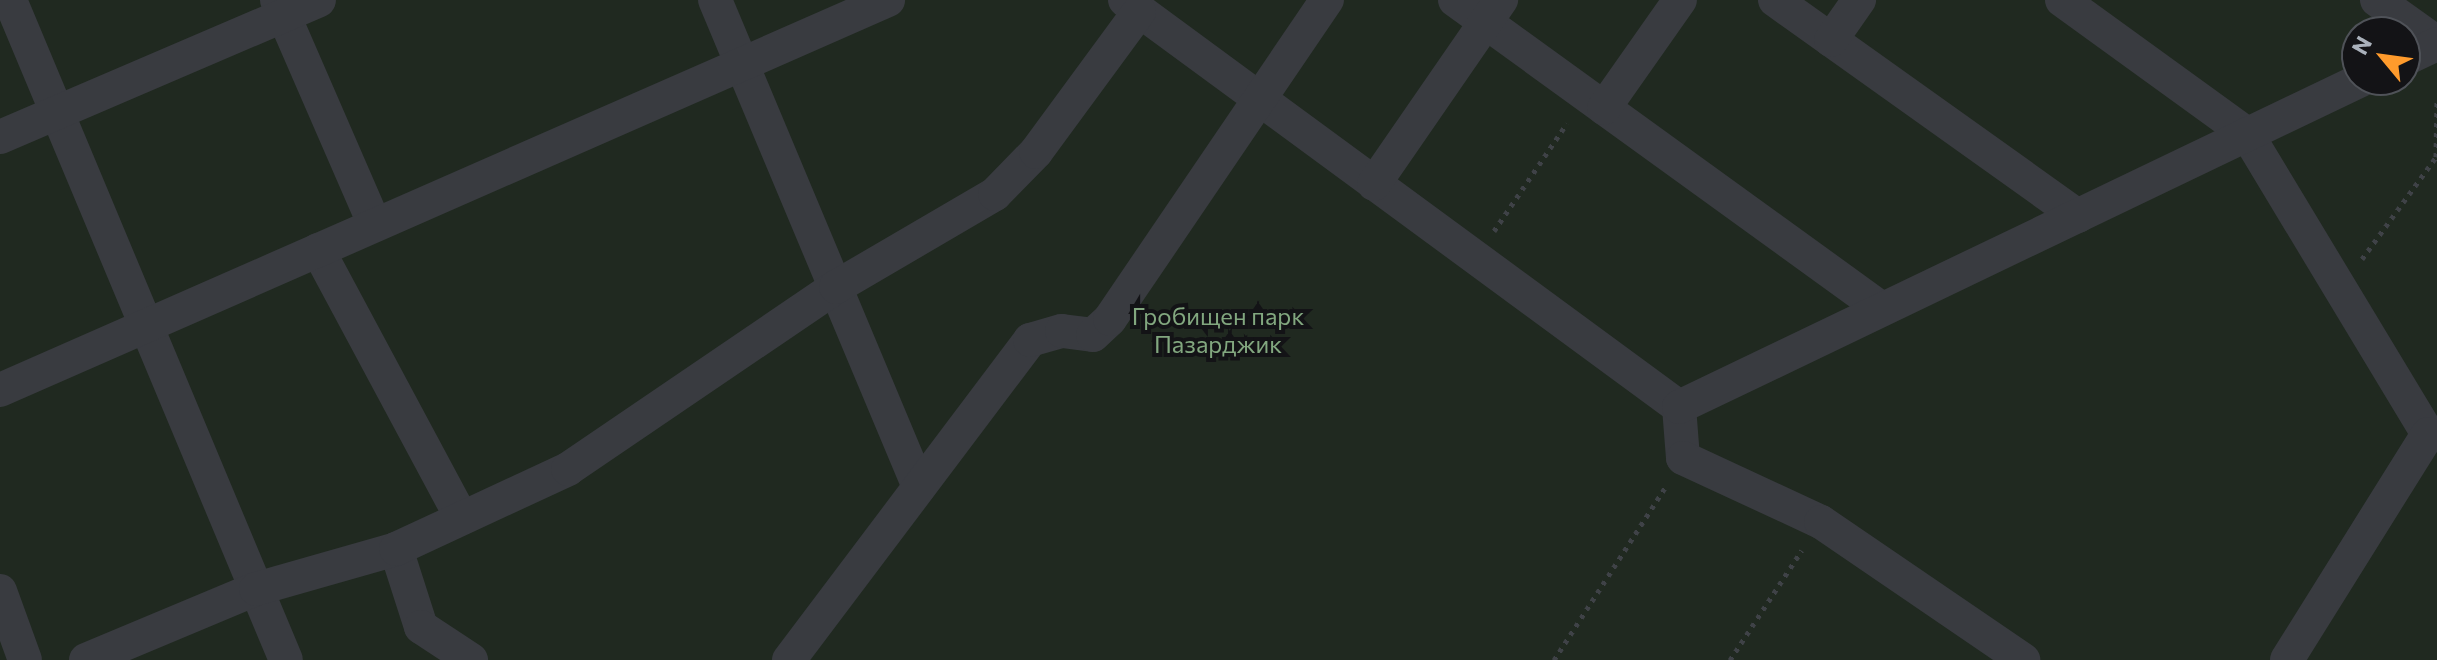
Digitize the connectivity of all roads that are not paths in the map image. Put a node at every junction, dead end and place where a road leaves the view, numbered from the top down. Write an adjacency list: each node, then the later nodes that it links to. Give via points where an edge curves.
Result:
1 (10, 0): 21 (lane)
2 (319, 0): 13 (lane)
3 (715, 0): 17 (lane)
4 (888, 0): 17 (lane)
5 (1327, 0): 19 (lane)
6 (1455, 0): 14 (lane)
7 (1680, 0): 20 (lane)
8 (1775, 0): 15 (lane)
9 (1859, 0): 15 (lane)
10 (2062, 0): 22 (lane)
11 (2377, 0): 16 (lane)
12 (1132, 6): 19 (lane); 28 (lane, via 1036,152 995,194)
13 (280, 8): 21 (lane); 26 (lane)
14 (1494, 11): 20 (lane); 24 (lane)
15 (1831, 40): 25 (lane)
16 (2437, 43)
17 (742, 64): 26 (lane); 28 (lane)
18 (2341, 89): 22 (lane)
19 (1259, 101): 24 (lane); 33 (lane, via 1110,319 1093,335 1062,331 1030,340)
20 (1595, 101): 29 (lane)
21 (57, 113): 23 (lane); 30 (lane)
22 (2247, 134): 25 (lane); 44 (lane, via 2343,285 2428,434)
23 (0, 137)
24 (1374, 184): 32 (lane)
25 (2078, 216): 29 (lane)
26 (375, 225): 27 (lane)
27 (318, 250): 30 (lane); 34 (lane)
28 (836, 287): 33 (lane); 34 (lane, via 568,469)
29 (1882, 309): 32 (lane)
30 (146, 326): 31 (lane); 36 (lane)
31 (0, 390)
32 (1679, 407): 43 (lane, via 1683,458 1821,522)
33 (919, 487): 42 (lane)
34 (462, 518): 35 (lane)
35 (396, 549): 36 (lane); 41 (lane, via 421,627)
36 (256, 589): 39 (lane); 40 (lane)
37 (0, 591): 38 (lane)
38 (25, 660)
39 (86, 660)
40 (286, 660)
41 (471, 660)
42 (789, 660)
43 (2023, 660)
44 (2287, 660)

